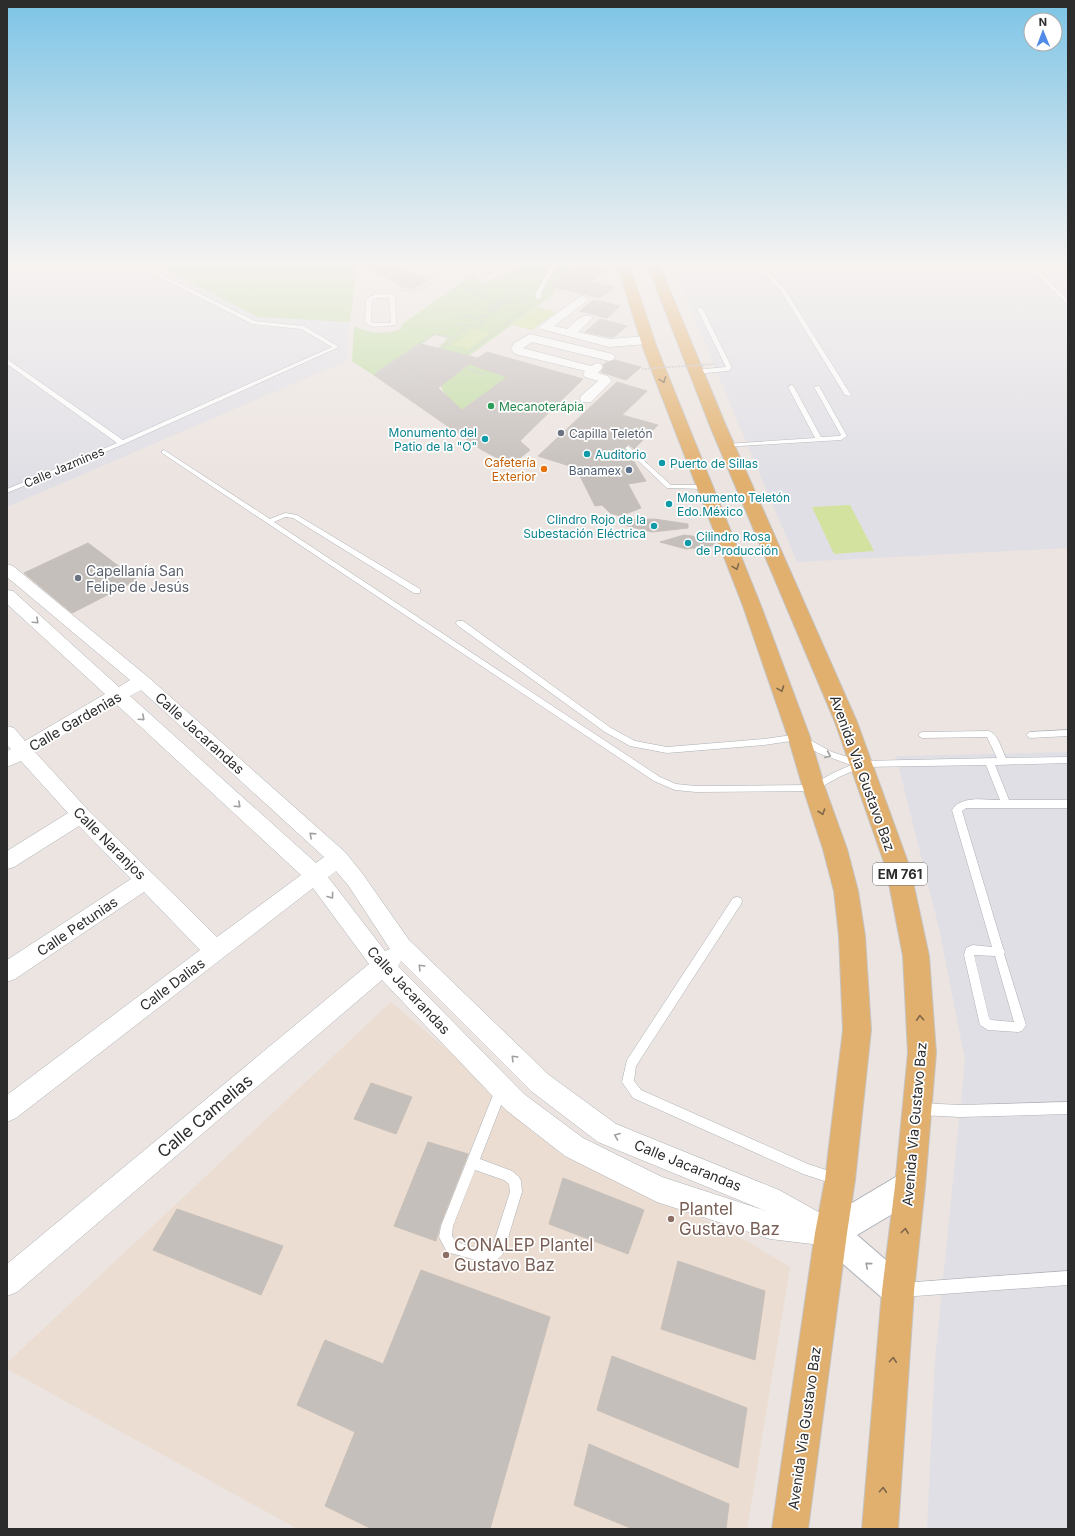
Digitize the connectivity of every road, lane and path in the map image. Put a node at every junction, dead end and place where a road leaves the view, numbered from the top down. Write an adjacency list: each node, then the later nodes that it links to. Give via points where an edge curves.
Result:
1 (318, 336): 29 (lane, Calle Jazmines, via 336,346)
2 (432, 336): 22 (path, via 378,372)
3 (442, 336): 12 (path)
4 (456, 336): 12 (path)
5 (491, 336): 21 (path, via 456,363)
6 (533, 336): 13 (street)
7 (580, 336): 15 (street)
8 (643, 336): 15 (main road, Avenida Via Gustavo Baz)
9 (689, 336): 19 (main road, Avenida Via Gustavo Baz / EM 761)
10 (713, 336): 19 (lane, via 729,368)
11 (811, 336): 26 (lane)
12 (453, 338): 14 (path)
13 (530, 338): 16 (street); 20 (street, via 518,346 519,351)
14 (441, 349)
15 (647, 352): 16 (street, via 615,352); 19 (path, bridge, via 688,367); 33 (main road, Avenida Via Gustavo Baz, one-way to 33)
16 (609, 357): 20 (street)
17 (7, 360): 29 (lane)
18 (424, 368): 22 (path)
19 (705, 368): 30 (main road, Avenida Via Gustavo Baz / EM 761)
20 (594, 370): 27 (street, via 590,374 606,380)
21 (482, 374)
22 (408, 380): 23 (path)
23 (425, 384)
24 (791, 387): 28 (lane)
25 (817, 387): 28 (lane, via 844,436)
26 (848, 395)
27 (586, 399)
28 (819, 440): 30 (lane)
29 (122, 443): 34 (lane, Calle Jazmines)
30 (726, 446): 51 (main road, Avenida Via Gustavo Baz / EM 761, via 846,722)
31 (628, 448): 33 (lane, via 669,487)
32 (164, 452): 35 (lane)
33 (705, 487): 46 (main road, Avenida Via Gustavo Baz, one-way to 46, via 752,606)
34 (7, 491)
35 (269, 522): 37 (lane, via 289,514 295,516); 52 (lane, via 657,779 675,787 696,789)
36 (7, 569): 40 (street, Calle Jacarandas)
37 (417, 591)
38 (7, 594): 41 (street, Calle Jacarandas, one-way to 41)
39 (460, 623): 46 (lane, via 608,730 633,744 666,750)
40 (142, 682): 41 (street, Calle Gardenias); 56 (street, Calle Jacarandas, one-way to 40)
41 (118, 696): 47 (street, Calle Gardenias); 58 (street, Calle Jacarandas, one-way to 58)
42 (7, 733): 47 (street, Calle Naranjos)
43 (1068, 733): 45 (lane)
44 (922, 735): 50 (lane, via 989,734)
45 (1030, 735)
46 (799, 737): 51 (lane, one-way to 51, via 834,757); 52 (main road, Avenida Via Gustavo Baz)
47 (15, 755): 55 (street, Calle Naranjos)
48 (1068, 760): 50 (lane)
49 (988, 762): 50 (lane); 51 (lane); 53 (lane)
50 (1003, 762)
51 (861, 764): 52 (lane); 68 (main road, Avenida Via Gustavo Baz / EM 761, one-way to 51, via 922,1053 916,956 898,868)
52 (814, 788): 71 (main road, Avenida Via Gustavo Baz, one-way to 71, via 846,891 852,936 857,1030)
53 (1006, 804): 54 (lane); 63 (lane, via 966,804 957,810)
54 (1068, 804)
55 (81, 815): 57 (street); 59 (street, Calle Naranjos)
56 (338, 858): 58 (street, Calle Dalias); 61 (street, Calle Jacarandas)
57 (7, 861)
58 (316, 876): 62 (street, Calle Dalias); 64 (street, Calle Jacarandas, one-way to 64)
59 (146, 880): 62 (street, Calle Naranjos); 65 (street, Calle Petunias)
60 (738, 901): 71 (lane, via 631,1064 628,1082 637,1094 807,1170)
61 (401, 947): 64 (street, Calle Camelias); 73 (street, Calle Jacarandas, one-way to 61, via 770,1199 607,1133 540,1083)
62 (216, 951): 69 (street, Calle Dalias)
63 (1000, 952): 63 (lane, via 973,950 969,955 984,1021 988,1025 1018,1027 1020,1025)
64 (383, 966): 66 (street, Calle Jacarandas); 75 (street, Calle Camelias)
65 (7, 972)
66 (502, 1088): 70 (lane); 73 (street, Calle Jacarandas, via 515,1102 574,1147 657,1189 770,1226)
67 (1068, 1108): 68 (lane, via 960,1111)
68 (917, 1109): 72 (main road, Avenida Via Gustavo Baz / EM 761)
69 (7, 1110)
70 (473, 1163): 70 (lane, via 447,1226 445,1238 452,1247 483,1256 492,1255 498,1249 516,1192 516,1181 508,1175)
71 (840, 1180): 73 (main road, Avenida Via Gustavo Baz)
72 (910, 1186): 73 (main road); 76 (main road, Avenida Via Gustavo Baz / EM 761, one-way to 72)
73 (831, 1232): 76 (main road, one-way to 73); 77 (main road, Avenida Via Gustavo Baz)
74 (1068, 1278): 76 (lane)
75 (7, 1282)
76 (898, 1291): 78 (main road, Avenida Via Gustavo Baz / EM 761, one-way to 76)
77 (790, 1529)
78 (880, 1529)

